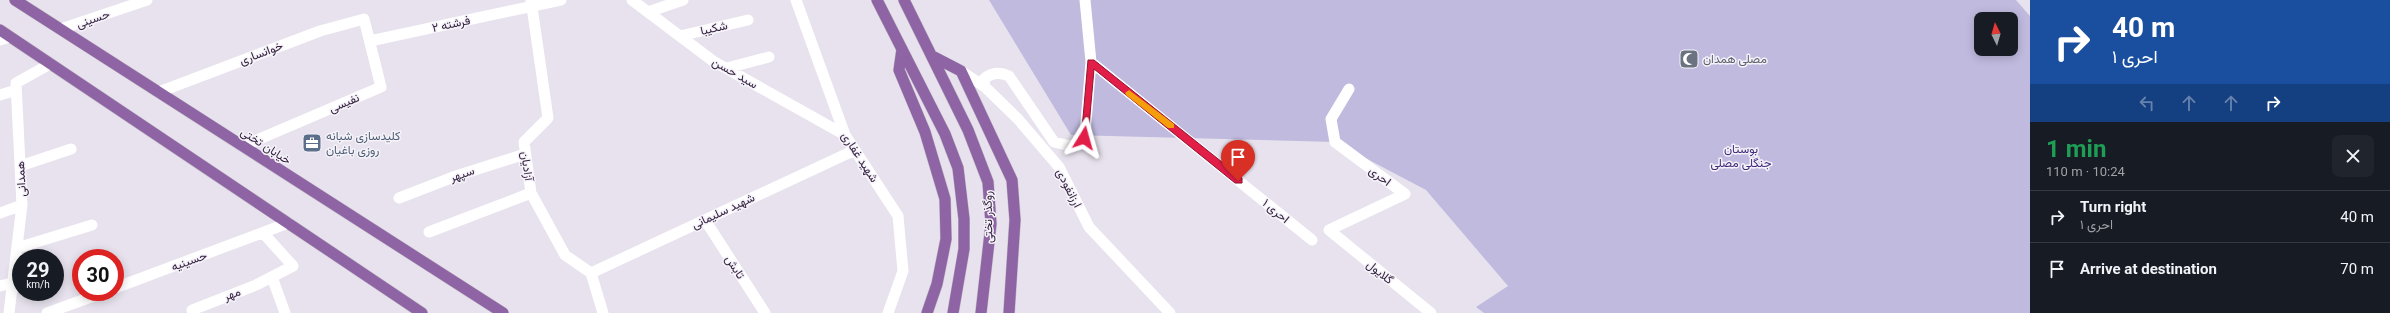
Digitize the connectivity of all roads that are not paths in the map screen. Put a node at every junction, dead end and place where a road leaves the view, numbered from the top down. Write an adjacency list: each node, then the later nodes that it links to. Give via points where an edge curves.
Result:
1 (15, 0): 14 (main road, خیابان تختی)
2 (147, 0): 14 (street, حسینی)
3 (561, 0): 10 (street)
4 (632, 0): 11 (street, سید حسن)
5 (682, 0): 11 (street)
6 (796, 0): 31 (street, شهید غفاری)
7 (877, 0): 19 (main road, روگذر تختی)
8 (904, 0): 21 (main road, روگذر تختی)
9 (1085, 0): 22 (street)
10 (532, 3): 18 (street, فرشته ۲); 35 (street, آزادیان, via 548,118 524,142)
11 (648, 12): 16 (street, سید حسن)
12 (364, 19): 18 (street, نفیسی); 29 (street, خوانساری, via 320,31)
13 (748, 20): 16 (street, شکیبا)
14 (61, 29): 29 (main road, خیابان تختی)
15 (0, 30): 17 (main road)
16 (680, 36): 24 (street, سید حسن)
17 (5, 38): 23 (main road)
18 (370, 41): 32 (street, نفیسی, via 382,87)
19 (902, 49): 66 (main road, via 899,70 925,132 945,199 946,239 937,284); 67 (main road, روگذر تختی, via 952,150 962,191 964,250)
20 (769, 57): 24 (street)
21 (934, 57): 25 (main road); 68 (main road, روگذر تختی, via 968,130 988,182 991,224)
22 (1091, 62): 26 (street, via 1085,134 1075,145 1054,142 1009,76 992,74 984,79); 47 (street, احری ۱)
23 (50, 64): 28 (street, via 16,83); 42 (main road)
24 (726, 68): 31 (street, سید حسن)
25 (961, 71): 26 (street, ارزانفودی); 57 (main road, via 1012,180 1015,220)
26 (985, 87): 69 (street, ارزانفودی, via 1018,119 1059,167 1089,227)
27 (1349, 89): 44 (street, احری, via 1331,119 1336,142 1405,194)
28 (16, 90): 30 (street); 36 (street, همدانی)
29 (159, 92): 32 (main road, خیابان تختی)
30 (0, 95)
31 (844, 135): 34 (street, شهید غفاری)
32 (243, 146): 62 (main road, خیابان تختی)
33 (71, 149): 36 (street)
34 (855, 150): 41 (street, شهید سلیمانی); 65 (street, شهید غفاری, via 898,216 903,271)
35 (525, 154): 37 (street, آزادیان); 38 (street, سپهر)
36 (20, 166): 39 (street, همدانی)
37 (531, 193): 45 (street); 49 (street, آزادیان, via 565,255)
38 (399, 198)
39 (22, 205): 40 (street); 48 (street, همدانی)
40 (0, 213)
41 (705, 220): 49 (street, شهید سلیمانی); 64 (street, تابش)
42 (288, 223): 46 (street, حسینیه); 61 (main road)
43 (92, 225): 48 (street)
44 (1329, 230): 70 (street, گلایول)
45 (429, 232)
46 (264, 234): 50 (street, مهر, via 293,266); 52 (street, حسینیه)
47 (1312, 240)
48 (17, 248)
49 (591, 273): 63 (street)
50 (272, 277): 56 (street, مهر); 60 (street)
51 (12, 283): 53 (street)
52 (124, 285)
53 (0, 286)
54 (12, 290): 58 (street, همدانی)
55 (80, 301): 59 (street)
56 (192, 310)
57 (1010, 312)
58 (9, 313)
59 (47, 313)
60 (285, 313)
61 (422, 313)
62 (503, 313)
63 (603, 313)
64 (765, 313)
65 (888, 313)
66 (927, 313)
67 (953, 313)
68 (981, 313)
69 (1170, 313)
70 (1430, 313)

